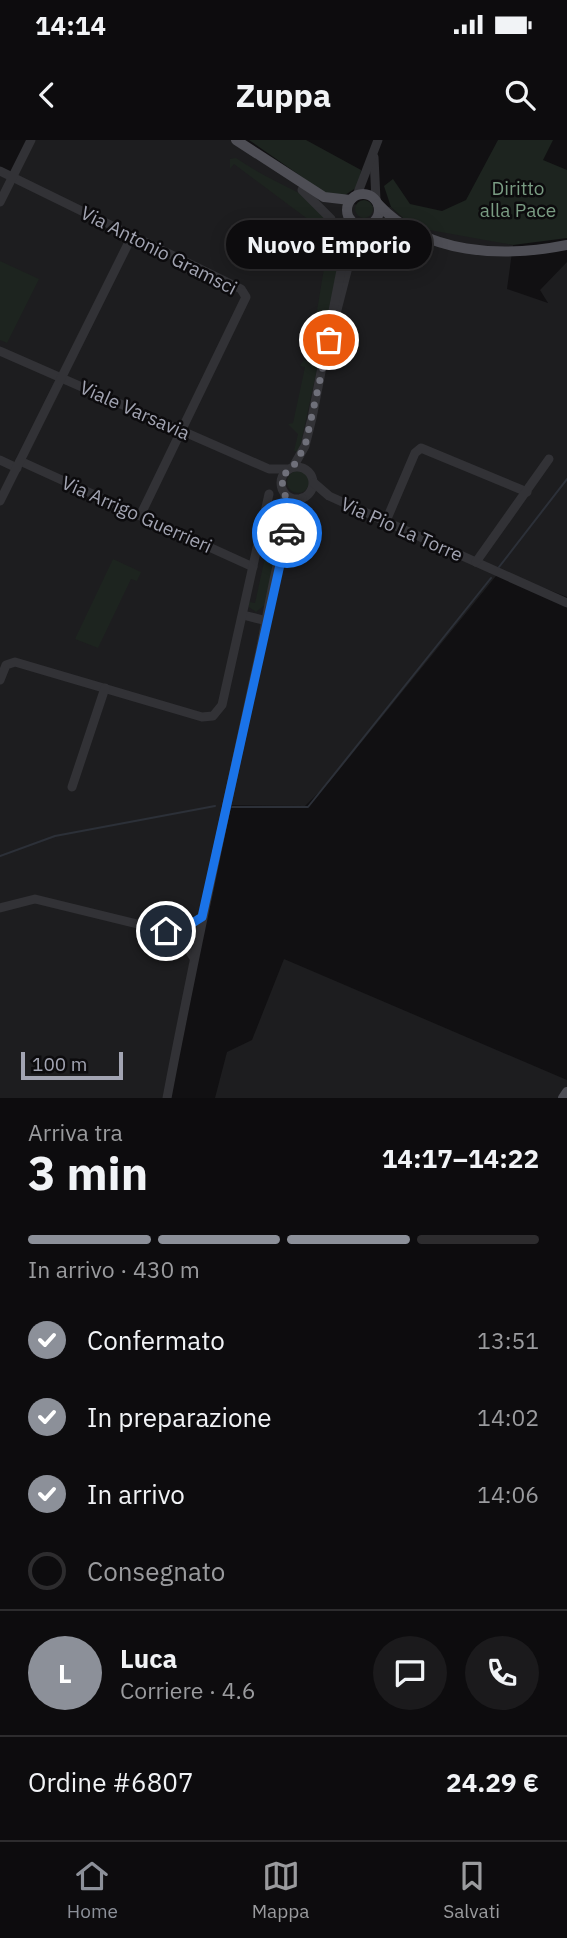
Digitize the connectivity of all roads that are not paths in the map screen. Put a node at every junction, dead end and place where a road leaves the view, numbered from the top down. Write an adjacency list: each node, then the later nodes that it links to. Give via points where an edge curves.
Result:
1 (30, 140): 7 (street)
2 (236, 140): 5 (main road)
3 (378, 140): 4 (street)
4 (374, 152): 9 (street); 11 (street)
5 (280, 170): 8 (main road); 9 (main road, via 327,199)
6 (0, 171): 7 (street, Via Antonio Gramsci)
7 (12, 177): 10 (street); 14 (street, Via Antonio Gramsci)
8 (302, 190): 12 (main road); 18 (street, via 331,219)
9 (354, 198): 11 (main road, via 367,195); 12 (main road)
10 (0, 202)
11 (377, 202): 13 (main road, via 376,219); 17 (main road, via 405,229)
12 (349, 217): 13 (main road); 18 (street)
13 (365, 225): 15 (main road); 18 (street)
14 (132, 236): 20 (street); 21 (street, Via Antonio Gramsci, via 242,289 246,297)
15 (414, 241): 17 (main road); 18 (street, via 375,234)
16 (567, 245): 17 (main road, via 510,251)
17 (457, 247)
18 (348, 253): 22 (street)
19 (0, 351): 20 (street, Viale Varsavia)
20 (61, 377): 21 (street, Viale Varsavia); 25 (street)
21 (181, 430): 27 (street, Viale Varsavia); 37 (street)
22 (305, 446): 26 (street); 28 (street)
23 (549, 459): 31 (street, Via Pio La Torre)
24 (0, 460): 25 (street, Via Arrigo Guerrieri)
25 (18, 464): 36 (street); 37 (street, Via Arrigo Guerrieri)
26 (290, 468): 27 (street, Viale Varsavia); 28 (street); 29 (street)
27 (269, 470): 29 (street, Viale Varsavia)
28 (308, 470): 30 (street)
29 (281, 482): 33 (street)
30 (314, 483): 34 (street, Via Pio La Torre); 35 (street)
31 (527, 492): 38 (street, via 421,448); 40 (street, Via Pio La Torre)
32 (269, 494): 41 (street)
33 (285, 494): 35 (street); 39 (street)
34 (329, 496): 35 (street, Via Pio La Torre); 38 (street, Via Pio La Torre)
35 (304, 497): 39 (street)
36 (0, 501)
37 (140, 516): 41 (street, Via Arrigo Guerrieri)
38 (386, 521): 40 (street, Via Pio La Torre)
39 (287, 534): 44 (street)
40 (476, 562): 42 (street, Via Pio La Torre)
41 (253, 567): 43 (street)
42 (567, 603)
43 (243, 615): 44 (street); 46 (street, via 222,705 213,716 202,717)
44 (267, 621): 49 (street)
45 (0, 681): 46 (street, via 12,661)
46 (105, 688): 47 (street)
47 (72, 787)
48 (0, 908): 50 (street, via 35,899)
49 (202, 917): 50 (street); 51 (street)
50 (183, 934): 51 (street); 52 (street)
51 (198, 938): 52 (street)
52 (194, 958): 54 (street)
53 (567, 1092): 55 (main road)
54 (167, 1098)
55 (563, 1098)

